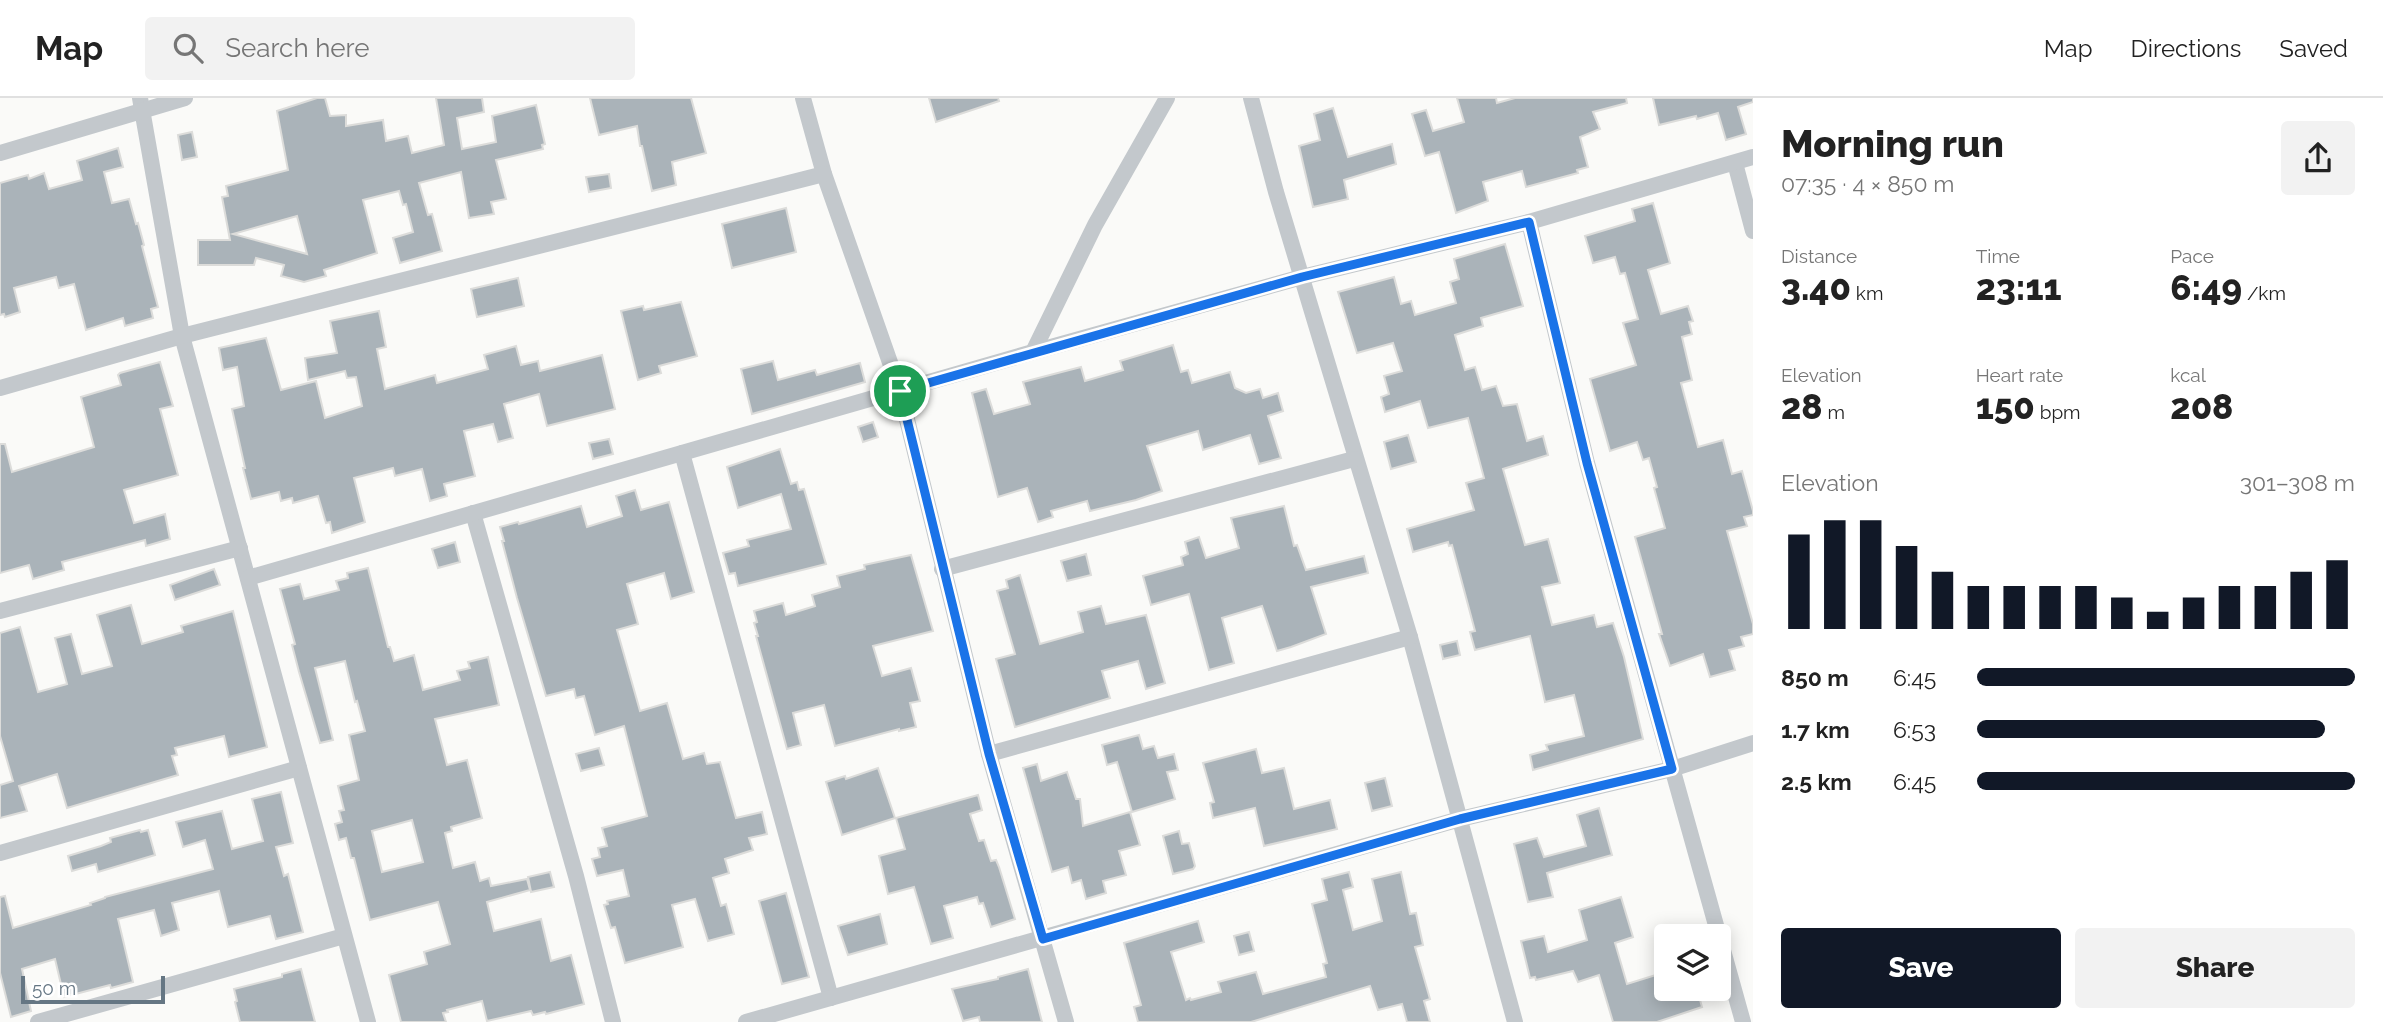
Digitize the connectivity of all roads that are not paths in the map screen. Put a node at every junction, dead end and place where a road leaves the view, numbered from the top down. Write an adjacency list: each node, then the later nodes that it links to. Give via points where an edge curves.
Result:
1 (185, 98): 5 (street)
2 (803, 98): 9 (street)
3 (1167, 98): 14 (street, via 1095,225)
4 (1251, 98): 12 (street)
5 (142, 104): 6 (street); 13 (street)
6 (0, 153)
7 (1753, 157): 8 (street)
8 (1735, 163): 10 (street); 11 (street)
9 (824, 174): 13 (street); 16 (street)
10 (1529, 222): 12 (street); 28 (street, via 1587,463)
11 (1753, 230)
12 (1302, 277): 14 (street); 18 (street)
13 (182, 336): 15 (street); 20 (street)
14 (1033, 352): 16 (street)
15 (0, 388)
16 (900, 391): 17 (street); 21 (street)
17 (682, 453): 19 (street); 33 (street)
18 (1354, 459): 21 (street); 24 (street)
19 (473, 513): 22 (street); 36 (street)
20 (240, 548): 22 (street); 23 (street)
21 (942, 569): 26 (street)
22 (248, 578): 27 (street)
23 (0, 611)
24 (1410, 637): 26 (street); 29 (street)
25 (1753, 743): 28 (street)
26 (989, 754): 32 (street)
27 (299, 768): 30 (street); 31 (street)
28 (1672, 769): 29 (street); 40 (street)
29 (1460, 819): 32 (street); 39 (street)
30 (0, 853)
31 (344, 936): 34 (street); 35 (street)
32 (1043, 939): 33 (street); 38 (street)
33 (831, 998): 37 (street)
34 (38, 1022)
35 (368, 1022)
36 (614, 1022)
37 (746, 1022)
38 (1066, 1022)
39 (1515, 1022)
40 (1743, 1022)

